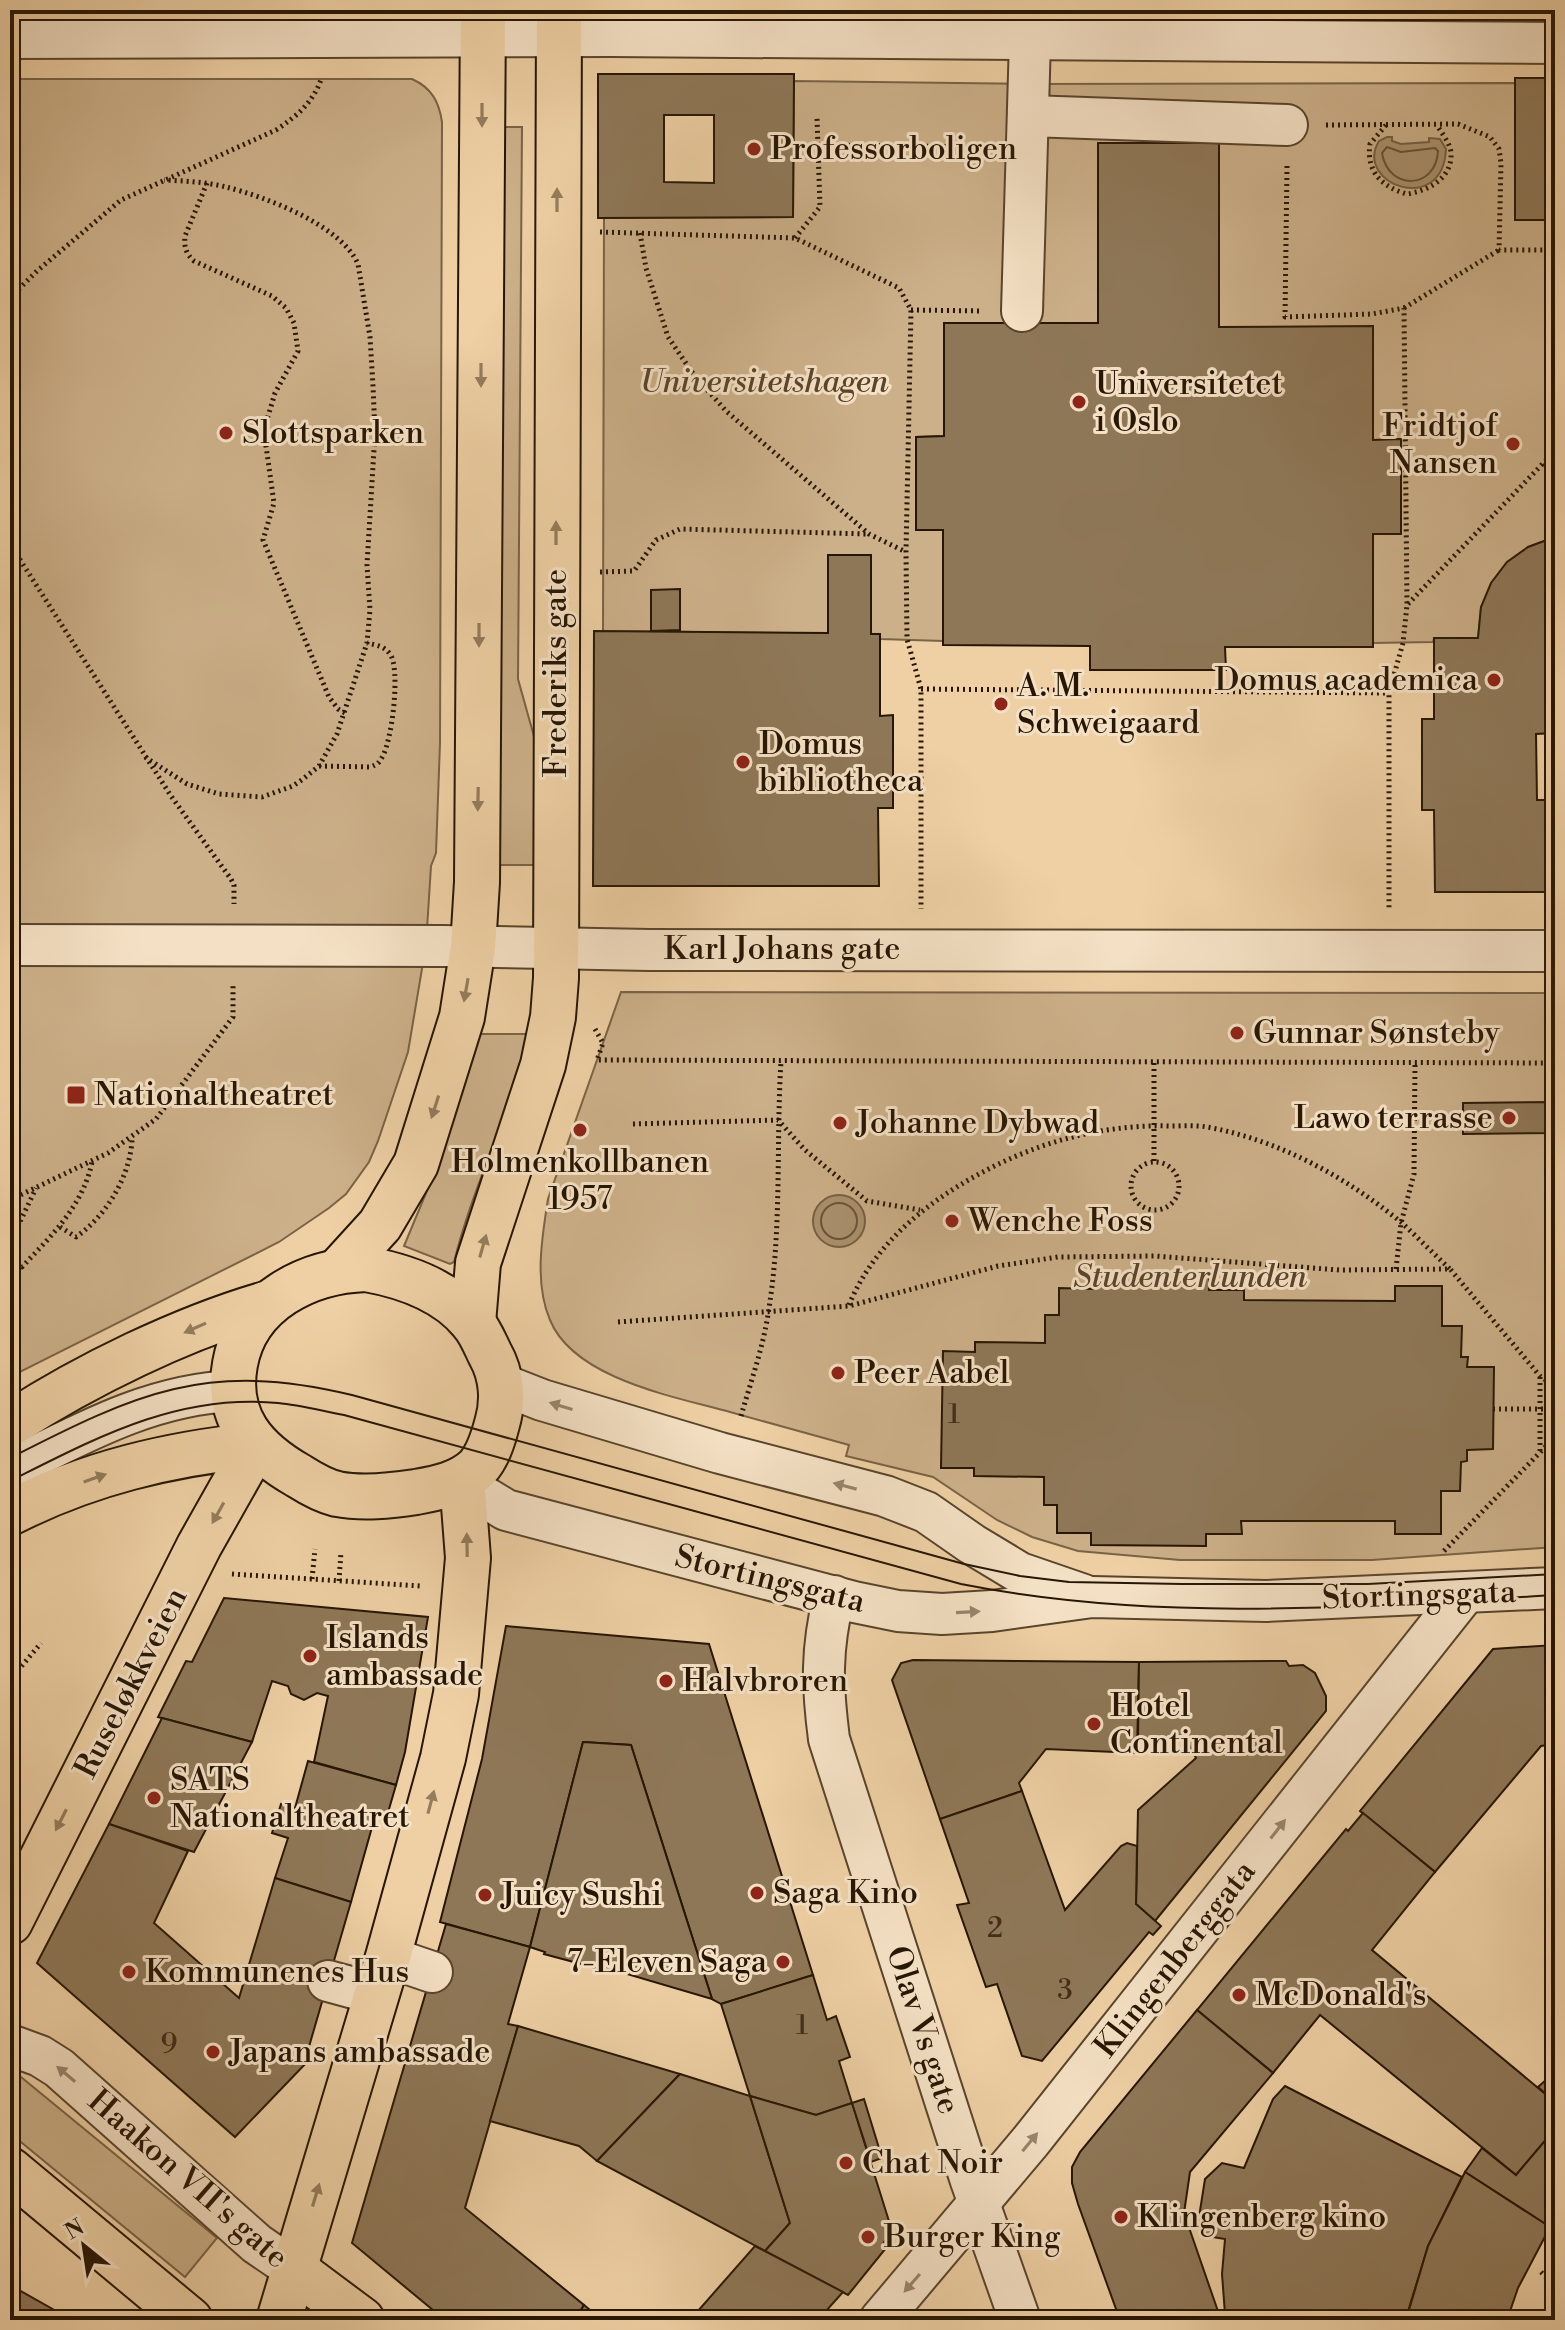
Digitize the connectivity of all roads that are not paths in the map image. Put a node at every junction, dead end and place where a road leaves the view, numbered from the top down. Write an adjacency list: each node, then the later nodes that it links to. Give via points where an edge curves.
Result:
1 (482, 24): 2 (street); 3 (street); 10 (main road, one-way to 10)
2 (559, 24): 4 (street); 11 (main road, Frederiks gate, one-way to 2)
3 (10, 38)
4 (1030, 40): 5 (street); 7 (street)
5 (1555, 43)
6 (1287, 125): 7 (street)
7 (1028, 132): 8 (street)
8 (1022, 311)
9 (10, 945): 10 (street, Karl Johans gate)
10 (473, 947): 11 (street, Karl Johans gate); 13 (main road, one-way to 13, via 458,1033 416,1164 380,1225)
11 (558, 948): 12 (street, Karl Johans gate); 15 (main road, Frederiks gate, one-way to 11, via 478,1263 551,1031)
12 (1555, 951)
13 (339, 1270): 14 (main road); 15 (main road, via 394,1274 449,1300)
14 (269, 1303): 17 (main road, via 239,1348); 18 (main road, one-way to 18, via 196,1327)
15 (473, 1323): 16 (main road)
16 (501, 1384): 21 (main road, via 500,1417 487,1455); 26 (street, Stortingsgata, one-way to 16, via 1020,1573 926,1512 885,1496 678,1441)
17 (234, 1391): 19 (main road, via 239,1415); 20 (street, via 149,1406)
18 (10, 1424)
19 (256, 1445): 21 (main road, via 282,1467 336,1494 386,1496); 22 (main road, one-way to 19, via 162,1457); 27 (main road, Ruseløkkveien, one-way to 27, via 199,1546)
20 (10, 1469)
21 (462, 1479): 25 (street, Stortingsgata, via 506,1510); 29 (main road, one-way to 21, via 456,1694 468,1558)
22 (10, 1513)
23 (1555, 1588): 24 (street, Stortingsgata)
24 (1465, 1593): 26 (street, Stortingsgata, via 1266,1601); 33 (street, Klingenberggata, one-way to 24)
25 (834, 1596): 26 (street, Stortingsgata, one-way to 26, via 898,1611 942,1614); 33 (street, Olav Vs gate, via 822,1686 829,1739)
26 (1092, 1597)
27 (10, 1922)
28 (432, 1972): 29 (street)
29 (382, 1976): 30 (street); 34 (main road, one-way to 29)
30 (328, 1981)
31 (10, 2045): 34 (street, Haakon VII's gate, one-way to 31, via 257,2244 59,2068)
32 (10, 2170): 35 (main road)
33 (980, 2202): 38 (street, Klingenberggata, one-way to 38); 39 (street, Olav Vs gate)
34 (295, 2270): 36 (main road); 37 (main road, Haakon VII's gate)
35 (190, 2320)
36 (279, 2320)
37 (362, 2320)
38 (880, 2320)
39 (1020, 2320)

